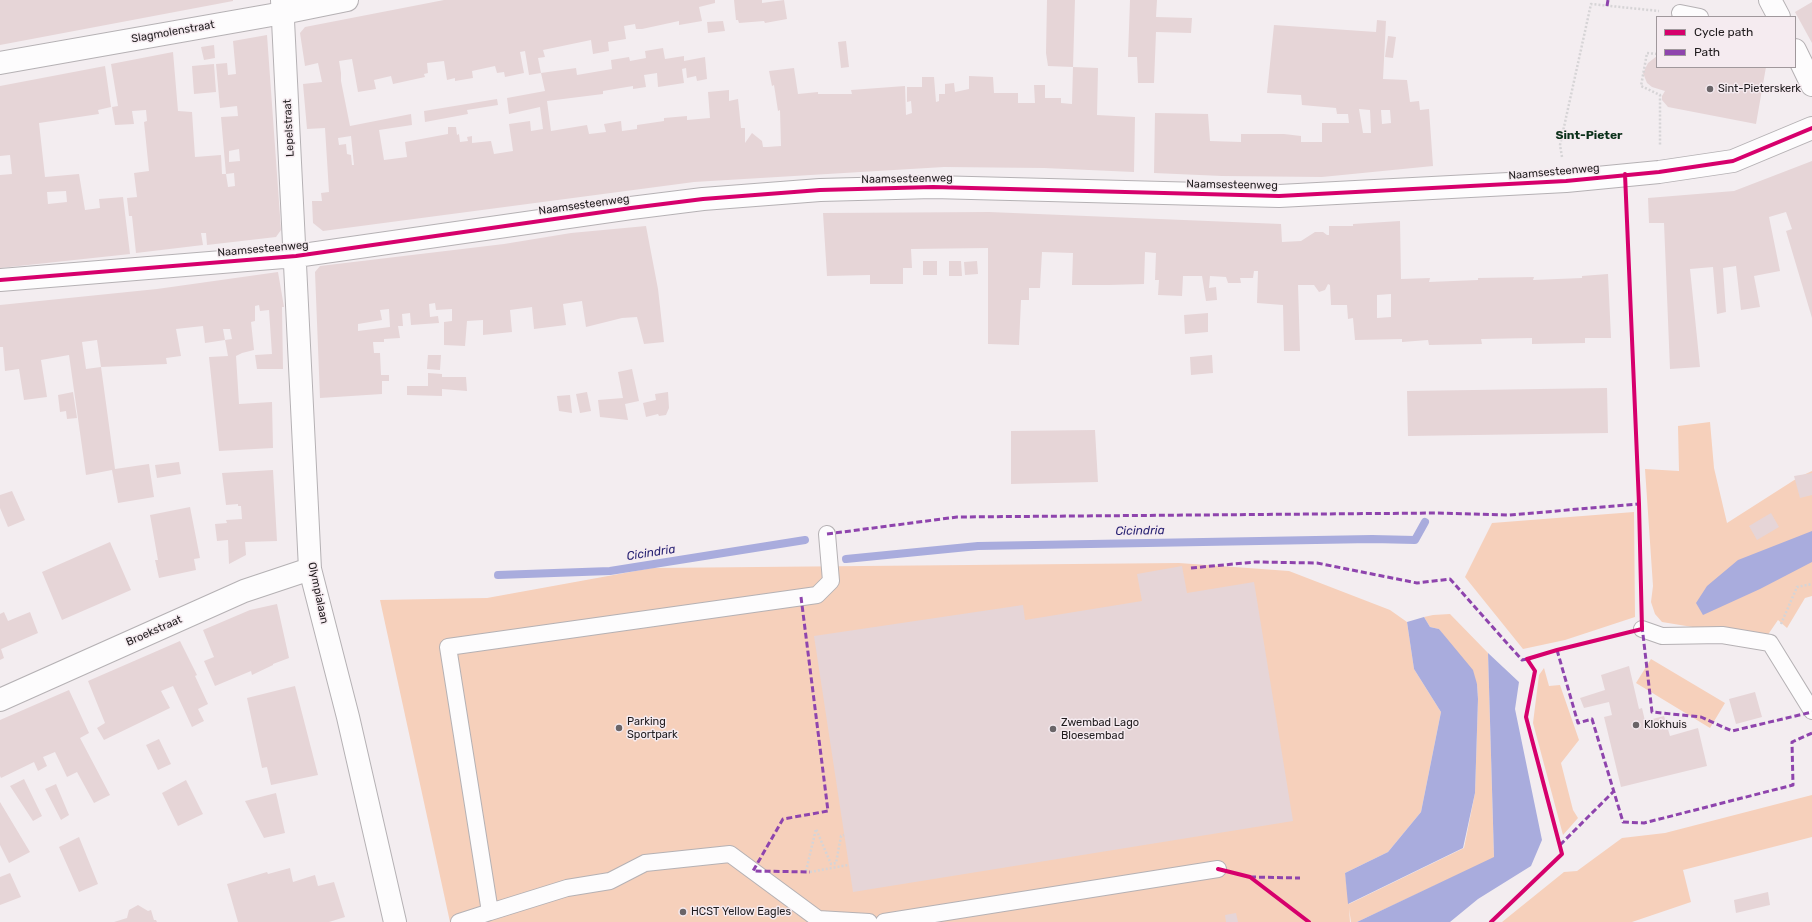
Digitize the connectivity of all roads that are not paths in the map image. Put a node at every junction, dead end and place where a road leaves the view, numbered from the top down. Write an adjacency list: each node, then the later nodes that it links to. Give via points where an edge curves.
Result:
1 (347, 0): 3 (street, Slagmolenstraat)
2 (1770, 0): 6 (street)
3 (283, 6): 8 (street, Slagmolenstraat); 11 (street, Lepelstraat)
4 (1680, 13): 5 (lane)
5 (1695, 16)
6 (1778, 16)
7 (1796, 52): 9 (street)
8 (0, 63)
9 (1812, 85)
10 (1812, 128): 11 (street, Naamsesteenweg, via 1733,161 1659,172 1566,181 1279,196 933,187 820,190 703,199 631,208)
11 (296, 256): 12 (street, Naamsesteenweg); 14 (street, Olympialaan)
12 (0, 280)
13 (827, 534): 19 (lane, via 831,581 817,595 448,647)
14 (310, 569): 16 (street, Broekstraat, via 244,591); 20 (street, Olympialaan, via 348,717)
15 (1642, 629): 17 (lane, via 1662,636 1722,635 1770,643)
16 (0, 700)
17 (1812, 711)
18 (1218, 869): 23 (lane)
19 (490, 912): 21 (lane); 22 (lane, via 567,888 610,881 645,863 730,854 818,919)
20 (395, 922)
21 (459, 922)
22 (869, 922)
23 (884, 922)

